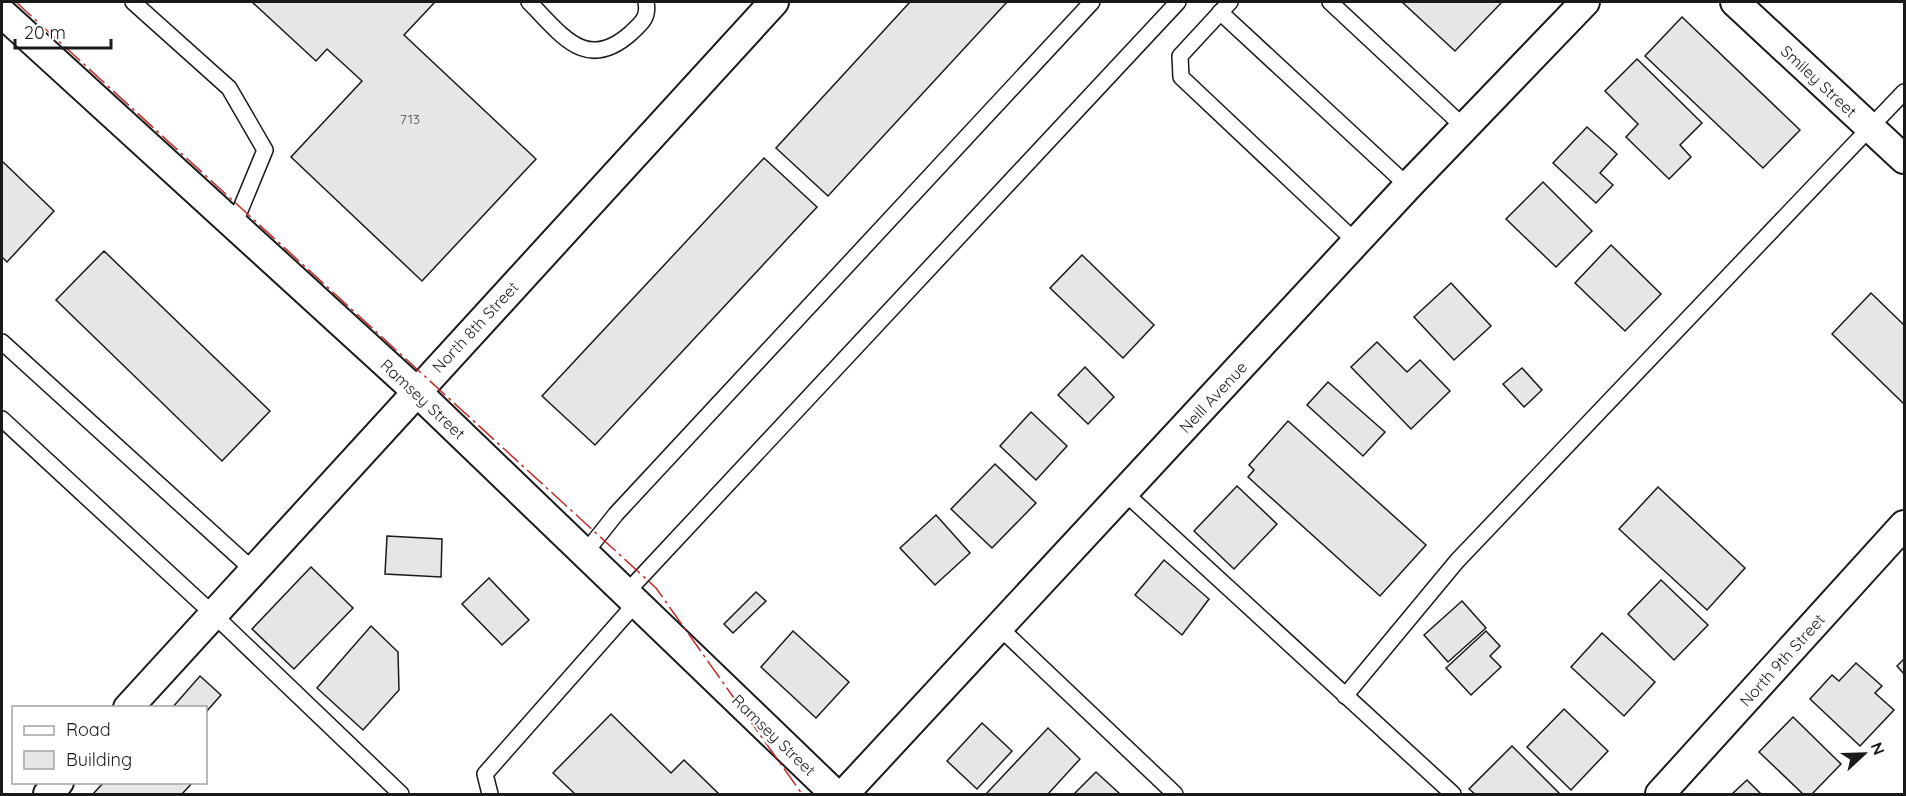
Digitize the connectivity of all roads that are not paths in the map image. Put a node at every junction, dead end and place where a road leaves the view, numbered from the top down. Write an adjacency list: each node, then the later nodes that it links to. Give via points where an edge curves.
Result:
1 (133, 2): 17 (lane, via 229,88 265,150)
2 (529, 2): 3 (lane, via 561,34 583,50 593,52 621,42 644,22)
3 (646, 2)
4 (774, 2): 20 (street, North 8th Street)
5 (1092, 2): 24 (lane, via 624,505)
6 (1178, 2): 26 (lane)
7 (1330, 2): 13 (lane)
8 (1584, 2): 13 (street, Neill Avenue)
9 (1735, 2): 14 (street, Smiley Street)
10 (1225, 7): 16 (lane); 18 (lane, via 1180,56 1181,77)
11 (2, 13): 17 (street, Ramsey Street)
12 (1905, 92): 14 (lane)
13 (1465, 128): 16 (street, Neill Avenue)
14 (1871, 129): 15 (street, Smiley Street); 29 (lane, via 1457,561)
15 (1905, 159)
16 (1408, 186): 18 (street, Neill Avenue)
17 (234, 225): 20 (street, Ramsey Street)
18 (1356, 242): 22 (street, Neill Avenue)
19 (2, 342): 25 (lane)
20 (416, 391): 24 (street, Ramsey Street); 25 (street, North 8th Street)
21 (2, 419): 27 (lane)
22 (1125, 493): 28 (street, Neill Avenue); 29 (lane)
23 (1905, 525): 37 (street, North 9th Street)
24 (585, 553): 26 (street, Ramsey Street)
25 (253, 570): 27 (street, North 8th Street)
26 (631, 598): 32 (lane, via 485,774); 33 (street, Ramsey Street)
27 (213, 614): 30 (street, North 8th Street); 31 (lane)
28 (999, 627): 34 (street, Neill Avenue); 35 (lane)
29 (1346, 696): 36 (lane)
30 (130, 706)
31 (401, 795)
32 (490, 795)
33 (835, 795)
34 (843, 795)
35 (1175, 795)
36 (1453, 795)
37 (1660, 795)

